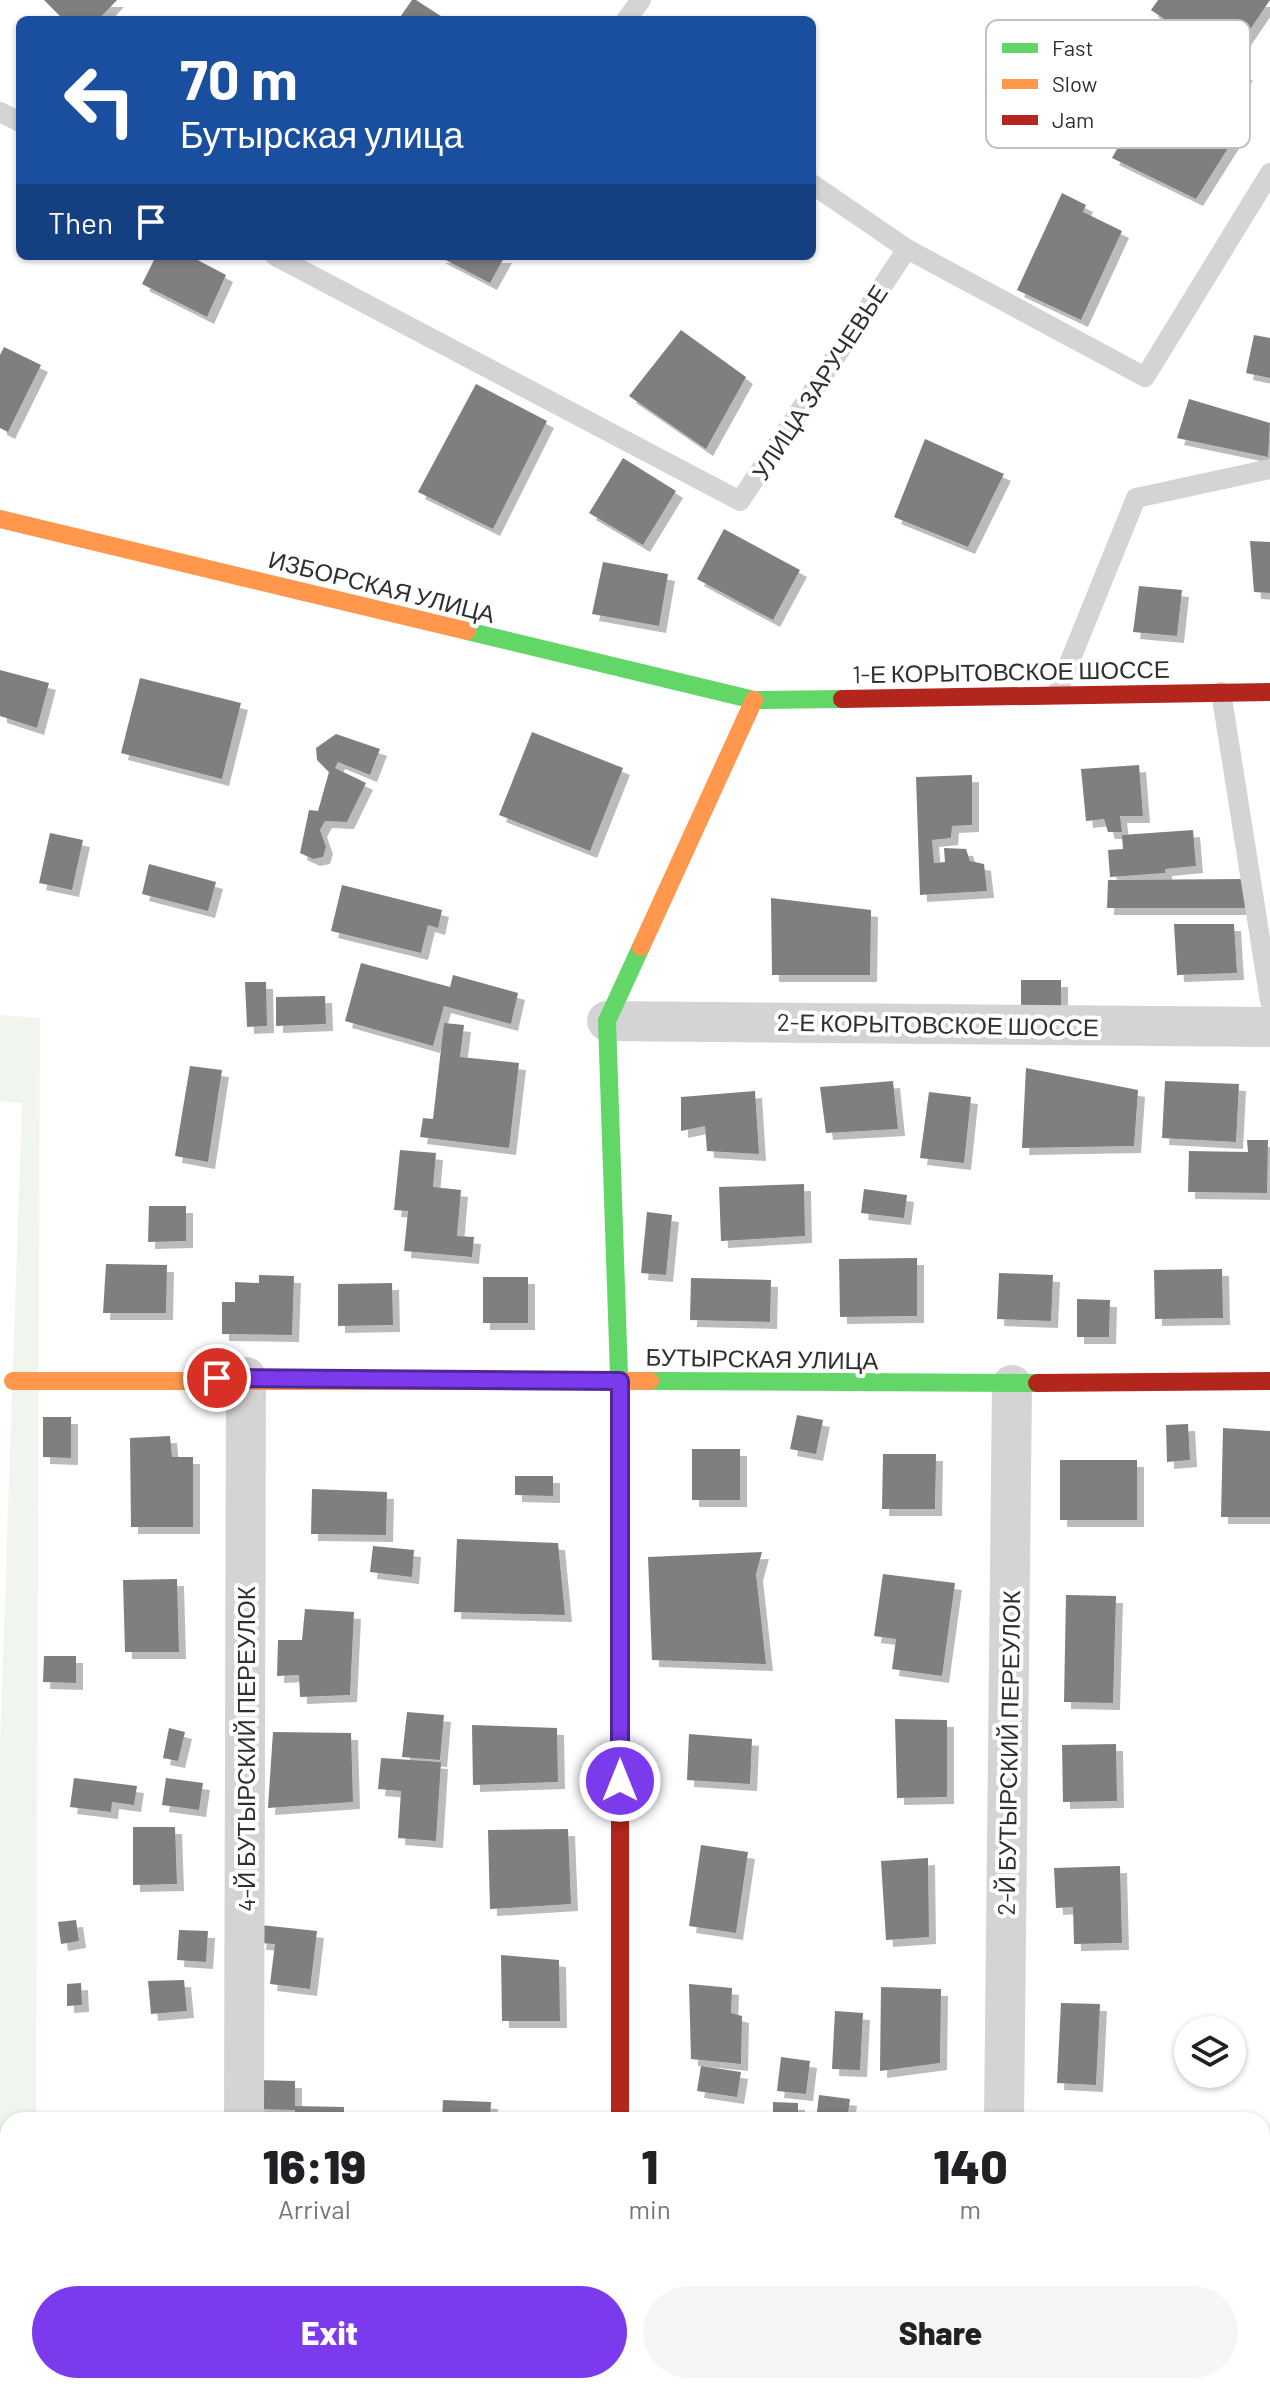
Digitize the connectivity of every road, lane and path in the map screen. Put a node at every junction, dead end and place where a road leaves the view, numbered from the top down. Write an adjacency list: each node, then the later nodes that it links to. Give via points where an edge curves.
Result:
1 (1270, 173): 3 (lane, via 1145,377)
2 (816, 187): 3 (lane)
3 (907, 249): 4 (lane, УЛИЦА ЗАРУЧЕВЬЕ, via 740,501)
4 (283, 260)
5 (1270, 469): 9 (lane, via 1136,498)
6 (0, 519): 10 (street, ИЗБОРСКАЯ УЛИЦА)
7 (1221, 692): 8 (street, 1-Е КОРЫТОВСКОЕ ШОССЕ); 9 (street, 1-Е КОРЫТОВСКОЕ ШОССЕ); 11 (lane)
8 (1270, 692)
9 (1057, 693): 10 (street, 1-Е КОРЫТОВСКОЕ ШОССЕ)
10 (754, 700): 12 (street)
11 (1270, 1001)
12 (607, 1021): 13 (street, 2-Е КОРЫТОВСКОЕ ШОССЕ); 16 (street)
13 (1270, 1027)
14 (246, 1377): 15 (street, БУТЫРСКАЯ УЛИЦА); 16 (street, БУТЫРСКАЯ УЛИЦА); 19 (street, 4-Й БУТЫРСКИЙ ПЕРЕУЛОК)
15 (6, 1381)
16 (620, 1381): 18 (street, БУТЫРСКАЯ УЛИЦА); 20 (street)
17 (1270, 1381): 18 (street, БУТЫРСКАЯ УЛИЦА)
18 (1012, 1385): 21 (street, 2-Й БУТЫРСКИЙ ПЕРЕУЛОК)
19 (244, 2112)
20 (620, 2112)
21 (1004, 2112)

